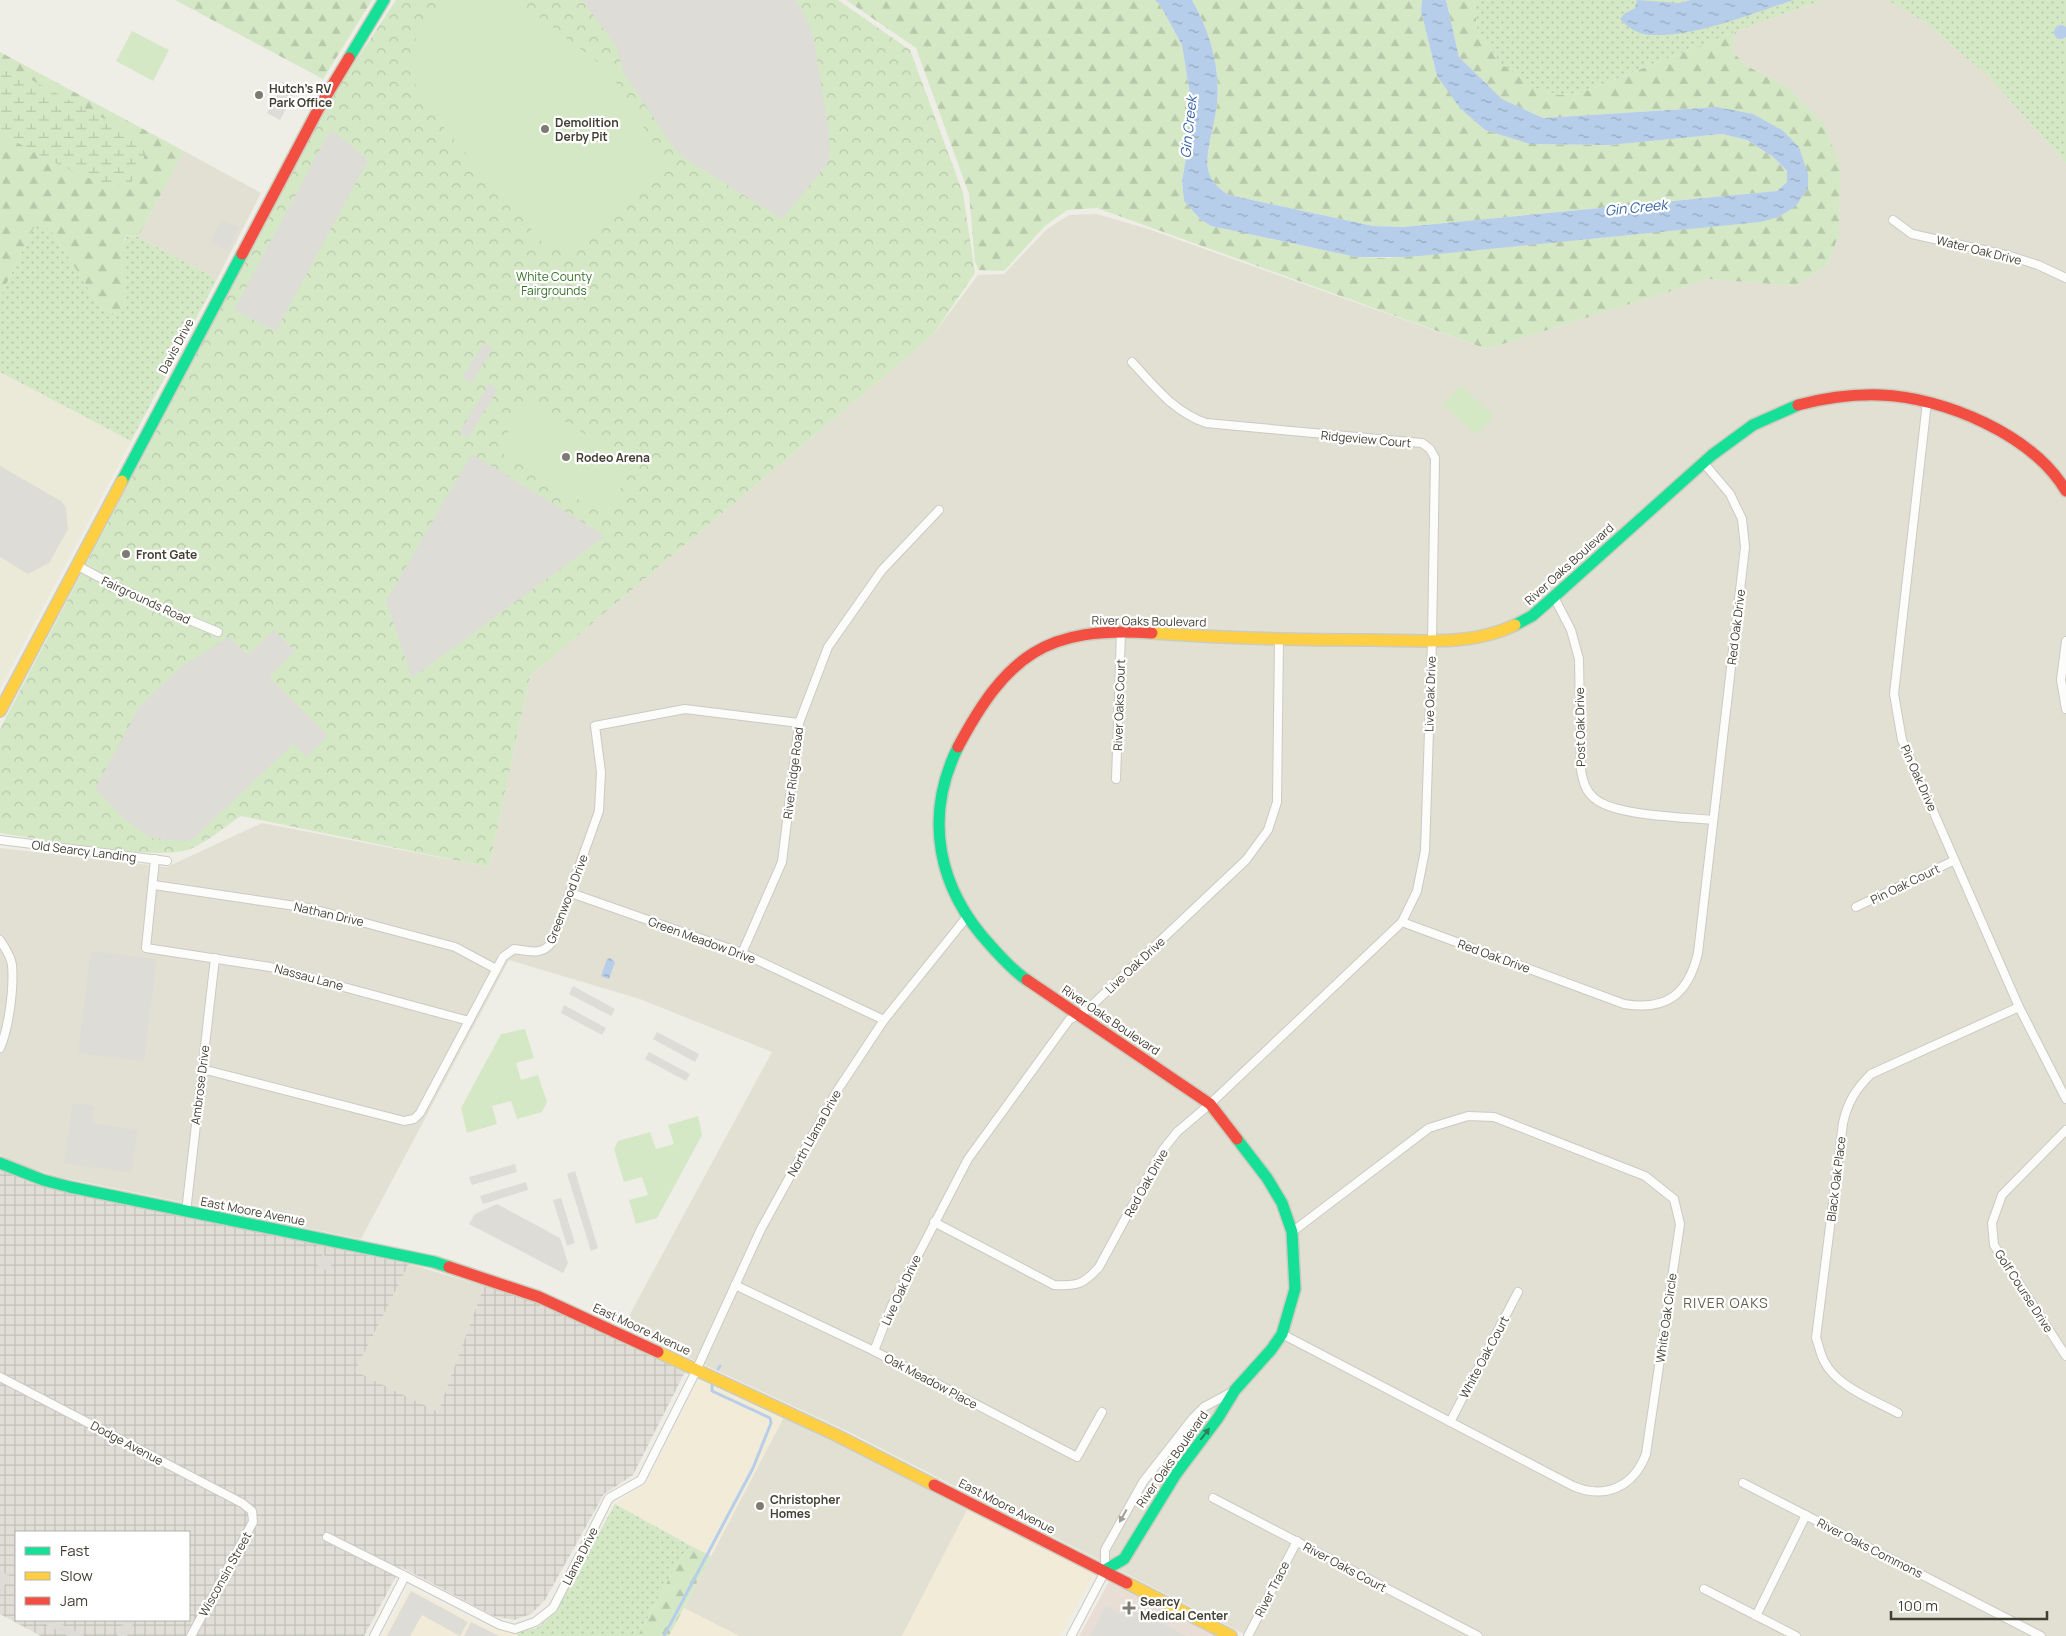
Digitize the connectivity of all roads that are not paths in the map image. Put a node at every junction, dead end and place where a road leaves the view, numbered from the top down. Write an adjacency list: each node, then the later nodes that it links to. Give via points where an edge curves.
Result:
1 (384, 0): 9 (street, Davis Drive, via 336,76)
2 (1893, 220): 3 (street, Water Oak Drive, via 1912,234 2010,256)
3 (2066, 278)
4 (1132, 362): 14 (street, Ridgeview Court, via 1174,407 1190,418 1206,423 1422,444 1430,448 1435,458)
5 (1927, 402): 6 (street, River Oaks Boulevard, via 1897,396 1825,398 1770,416); 7 (street, River Oaks Boulevard, via 1970,417 2013,439 2040,459); 24 (street, Pin Oak Drive, via 1894,694 1902,740)
6 (1703, 462): 10 (street, River Oaks Boulevard); 20 (street, Red Oak Drive, via 1730,494 1742,519 1745,547)
7 (2066, 492)
8 (939, 510): 18 (street, River Ridge Road, via 882,570 836,632 821,662)
9 (76, 565): 11 (street, Fairgrounds Road, via 144,601); 16 (street, Davis Drive)
10 (1554, 597): 14 (street, River Oaks Boulevard, via 1532,616 1510,628 1487,636); 20 (street, Post Oak Drive, via 1571,630 1579,659 1584,785 1594,798 1609,807)
11 (218, 632)
12 (1121, 632): 13 (street, River Oaks Boulevard); 19 (street, River Oaks Court); 28 (street, River Oaks Boulevard, via 1084,633 1054,642 1022,662 1001,679 960,746 944,783 938,814 940,846 949,882)
13 (1279, 640): 14 (street, River Oaks Boulevard); 35 (street, Live Oak Drive, via 1277,802 1268,830 1246,860)
14 (1432, 641): 29 (street, Live Oak Drive, via 1425,851 1417,891)
15 (2066, 641): 17 (street, via 2061,680)
16 (1, 704)
17 (2066, 709)
18 (799, 723): 26 (street, Greenwood Drive, via 685,710 595,726 602,789 599,811); 31 (street, River Ridge Road, via 782,862)
19 (1116, 779)
20 (1712, 820): 29 (street, Red Oak Drive, via 1695,964 1685,986 1665,1002 1639,1006 1624,1004)
21 (0, 840): 22 (street, Old Searcy Landing)
22 (155, 860): 23 (street, Old Searcy Landing); 25 (street)
23 (168, 861)
24 (1953, 861): 27 (street, Pin Oak Court); 34 (street, Pin Oak Drive)
25 (154, 885): 32 (street, Nassau Lane, via 146,948); 33 (street, Nathan Drive, via 309,908 455,947)
26 (571, 893): 31 (street, Green Meadow Drive); 33 (street, Greenwood Drive, via 547,949 540,952 514,949 502,957)
27 (1856, 907)
28 (966, 918): 35 (street, River Oaks Boulevard, via 993,952); 36 (street, North Llama Drive)
29 (1402, 922): 41 (street, Red Oak Drive)
30 (0, 940): 38 (street, via 12,964 12,978 7,1025)
31 (742, 953): 36 (street, Green Meadow Drive)
32 (215, 958): 37 (street, Nassau Lane, via 270,967); 39 (street, Ambrose Drive)
33 (496, 969): 37 (street, Greenwood Drive)
34 (2019, 1007): 40 (street, Pin Oak Drive); 56 (street, Black Oak Place, via 1871,1074 1847,1104 1816,1338 1824,1362 1836,1375 1852,1388)
35 (1078, 1015): 41 (street, River Oaks Boulevard); 45 (street, Live Oak Drive, via 1069,1020 977,1146)
36 (884, 1020): 47 (street, North Llama Drive, via 837,1091 762,1228)
37 (469, 1021): 39 (street, Greenwood Drive, via 420,1112 414,1119 404,1121)
38 (0, 1048)
39 (202, 1069): 44 (street, Ambrose Drive)
40 (2066, 1099)
41 (1210, 1104): 45 (street, Red Oak Drive, via 1177,1132 1162,1151 1099,1267 1087,1280 1074,1286 1054,1285); 46 (street, River Oaks Boulevard, via 1267,1178 1282,1203)
42 (2066, 1130): 51 (street, Golf Course Drive, via 2002,1195 1992,1223 1994,1245)
43 (0, 1163): 44 (street, East Moore Avenue, via 43,1180)
44 (186, 1212): 52 (street, East Moore Avenue, via 326,1238 464,1271 538,1297)
45 (934, 1222): 50 (street, Live Oak Drive, via 892,1305)
46 (1292, 1232): 49 (street, River Oaks Boulevard, via 1296,1289); 57 (street, White Oak Circle, via 1429,1128 1468,1116 1494,1117 1645,1176 1674,1199 1680,1224 1646,1454 1631,1480 1614,1490 1583,1490)
47 (735, 1285): 50 (street, Oak Meadow Place); 52 (street, North Llama Drive)
48 (1518, 1292): 57 (street, White Oak Court)
49 (1282, 1334): 54 (street, River Oaks Boulevard); 57 (street, White Oak Circle)
50 (874, 1351): 55 (street, Oak Meadow Place, via 1077,1458)
51 (2066, 1356)
52 (697, 1369): 64 (street, East Moore Avenue); 65 (street, Llama Drive, via 641,1480 609,1498 554,1608 535,1622 515,1629 500,1625)
53 (0, 1377): 60 (street, Dodge Avenue)
54 (1236, 1390): 64 (street, River Oaks Boulevard, one-way to 54, via 1124,1559 1162,1493); 64 (street, River Oaks Boulevard, one-way to 64, via 1204,1407 1143,1482 1105,1550)
55 (1102, 1412)
56 (1898, 1413)
57 (1450, 1422)
58 (1743, 1483): 61 (street, River Oaks Commons)
59 (1213, 1498): 63 (street, River Oaks Court)
60 (252, 1511): 68 (street, Wisconsin Street, via 253,1522)
61 (1806, 1515): 67 (street, River Oaks Commons); 75 (street, River Oaks Commons)
62 (328, 1537): 65 (street, Llama Drive)
63 (1297, 1542): 72 (street, River Trace); 73 (street, River Oaks Court)
64 (1105, 1570): 70 (street); 71 (street, East Moore Avenue)
65 (405, 1576): 69 (street)
66 (1704, 1589): 67 (street)
67 (1756, 1616): 74 (street)
68 (191, 1636)
69 (374, 1636)
70 (1071, 1636)
71 (1231, 1636)
72 (1248, 1636)
73 (1478, 1636)
74 (1796, 1636)
75 (2041, 1636)

